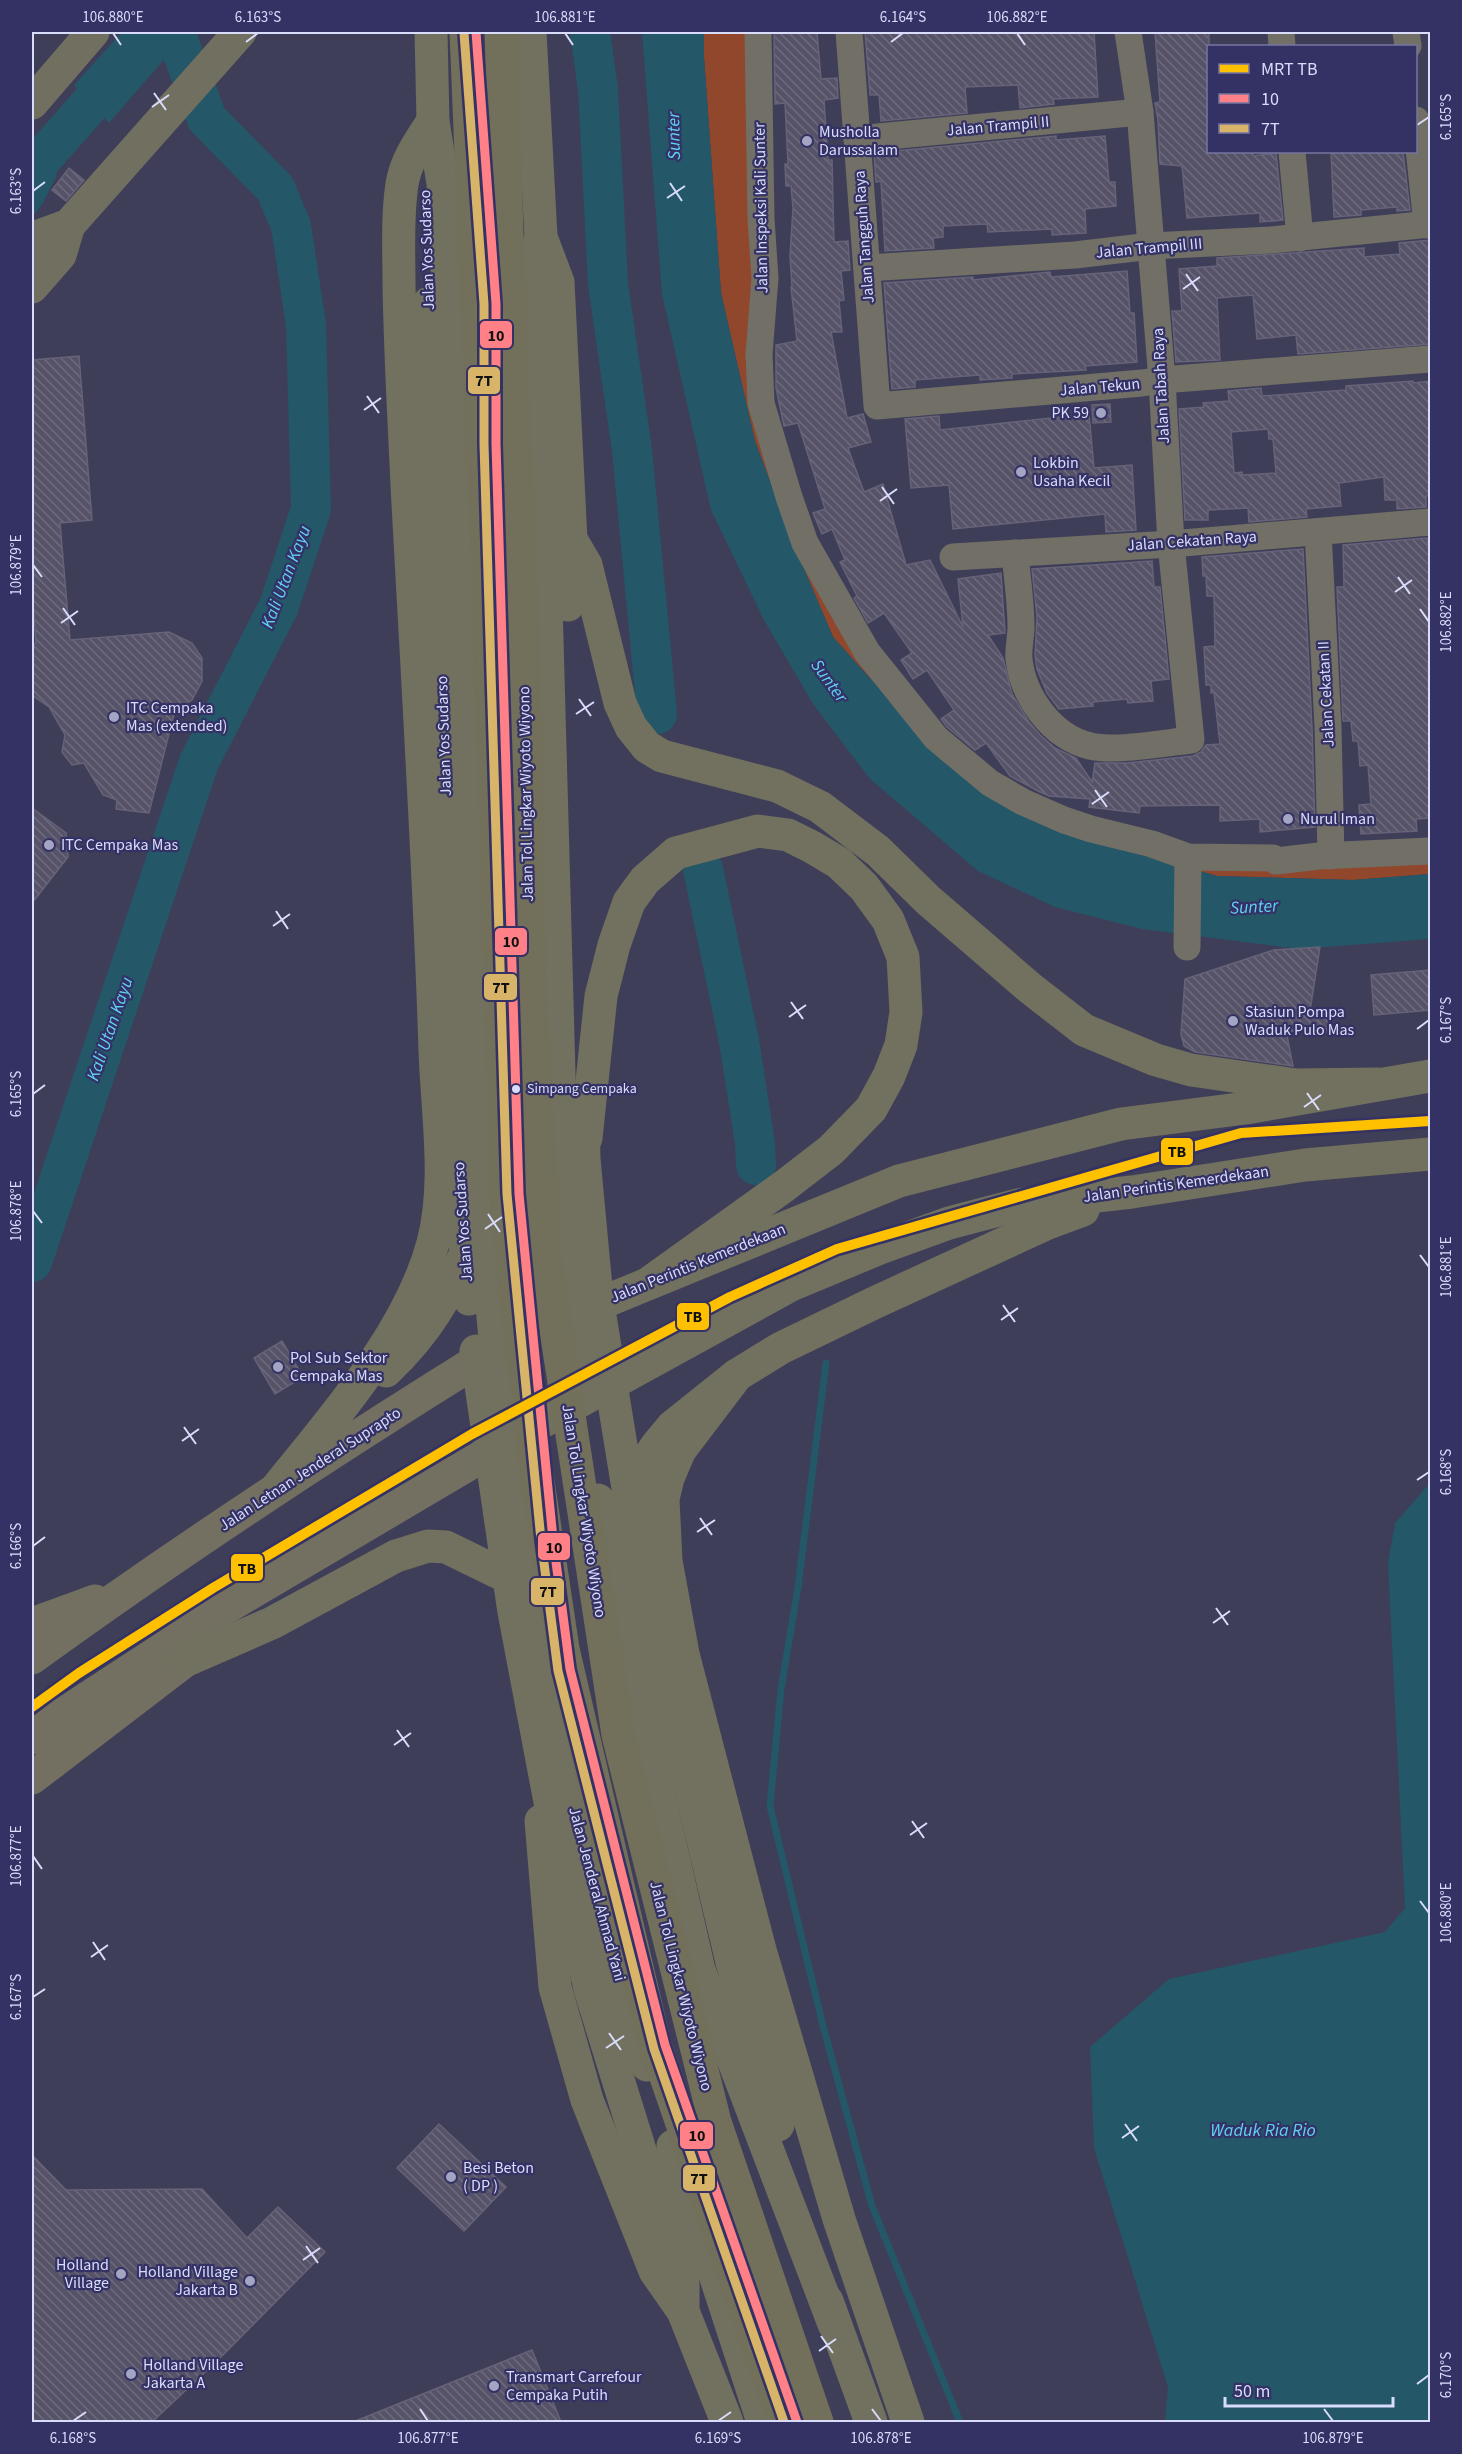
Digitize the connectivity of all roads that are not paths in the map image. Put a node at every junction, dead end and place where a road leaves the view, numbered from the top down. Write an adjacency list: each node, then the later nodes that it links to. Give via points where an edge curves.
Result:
1 (93, 32): 10 (main road)
2 (431, 32): 12 (highway, Jalan Yos Sudarso)
3 (466, 32): 70 (highway, Jalan Tol Lingkar Wiyoto Wiyono, bridge, via 507,1196 535,1461 563,1649 655,2045)
4 (501, 32): 71 (highway, Jalan Tol Lingkar Wiyoto Wiyono, bridge, via 523,635 530,1003 546,1265 618,1735 715,2122)
5 (530, 32): 18 (highway)
6 (758, 32): 37 (street, Jalan Inspeksi Kali Sunter, via 765,278 759,384 761,403 806,543 867,652 936,738 963,763 990,783 1064,820 1152,844)
7 (849, 32): 14 (street, Jalan Tangguh Raya)
8 (1128, 32): 11 (street, Jalan Tabah Raya)
9 (230, 43): 17 (main road)
10 (32, 103)
11 (1140, 112): 14 (street, Jalan Trampil II); 21 (street, Jalan Tabah Raya)
12 (433, 121): 28 (highway, Jalan Yos Sudarso, via 443,184); 47 (highway, Jalan Yos Sudarso, bridge, via 425,184 447,808 449,1006 469,1299); 51 (highway, via 410,157 402,181 398,223 400,355 429,861 440,1159 438,1214 432,1246 405,1312)
13 (1417, 128): 16 (street)
14 (857, 139): 22 (street, Jalan Tangguh Raya)
15 (1292, 153): 19 (street)
16 (1429, 224): 19 (street, Jalan Trampil III)
17 (69, 225): 20 (main road, via 39,236); 23 (main road, via 60,255)
18 (541, 237): 27 (highway, via 530,279); 31 (highway, via 558,282)
19 (1300, 238): 21 (street, Jalan Trampil III)
20 (32, 244)
21 (1151, 246): 22 (street, Jalan Trampil III, via 1075,255); 25 (street, Jalan Tabah Raya)
22 (867, 268): 26 (street, Jalan Tangguh Raya)
23 (32, 286)
24 (1431, 359): 25 (street, Jalan Tekun)
25 (1162, 380): 26 (street, Jalan Tekun); 32 (street, Jalan Tabah Raya)
26 (877, 406)
27 (541, 422): 28 (highway, via 520,438 496,444 474,440); 46 (highway, via 564,1254)
28 (455, 428): 44 (highway, Jalan Yos Sudarso)
29 (1431, 522): 30 (street, Jalan Cekatan Raya)
30 (1318, 532): 32 (street, Jalan Cekatan Raya); 36 (street, Jalan Cekatan II)
31 (571, 540): 40 (highway, via 586,565 621,704 647,747 662,756 792,792 820,807 878,851 928,900 1084,1030 1191,1070 1296,1085); 42 (highway, via 568,579)
32 (1171, 544): 33 (street, Jalan Cekatan Raya); 33 (street, Jalan Tabah Raya, via 1191,741 1137,746 1092,747 1066,738 1040,712 1019,657 1021,627)
33 (1015, 553): 34 (street, Jalan Cekatan Raya)
34 (953, 557)
35 (1431, 851): 36 (street, Jalan Inspeksi Kali Sunter)
36 (1331, 856): 37 (street, Jalan Inspeksi Kali Sunter, via 1276,861)
37 (1188, 861): 38 (street)
38 (1187, 942)
39 (1431, 1076): 40 (highway, Jalan Perintis Kemerdekaan)
40 (1377, 1084): 45 (highway, Jalan Perintis Kemerdekaan, via 1246,1108 1121,1124 899,1181 797,1222)
41 (1430, 1154): 43 (highway, Jalan Perintis Kemerdekaan, via 1305,1165)
42 (584, 1160): 45 (highway, via 601,996 630,902 645,880 676,853 758,831 788,835 839,863 864,887 888,920 903,957 906,1012 902,1045 871,1109); 46 (highway)
43 (1132, 1192): 48 (highway, via 1048,1223 874,1303 781,1348); 50 (highway, Jalan Perintis Kemerdekaan, via 1018,1205 949,1223 880,1248 791,1285)
44 (483, 1209): 47 (highway, Jalan Yos Sudarso); 51 (highway, via 444,1301 429,1323 392,1366)
45 (756, 1224): 46 (highway, Jalan Perintis Kemerdekaan, via 649,1283)
46 (584, 1307): 47 (highway, Jalan Perintis Kemerdekaan); 49 (highway); 50 (highway); 67 (highway, bridge, via 647,1605 732,1962)
47 (486, 1350): 49 (highway); 52 (highway, Jalan Jenderal Ahmad Yani); 53 (main road, Jalan Letnan Jenderal Suprapto); 66 (highway, Jalan Jenderal Ahmad Yani, bridge, via 514,1612 570,1899 590,1989 681,2266)
48 (737, 1375): 54 (highway, via 672,1427 646,1461 630,1495); 73 (highway, via 680,1450 668,1478 663,1499 666,1561 683,1654 760,1950 839,2219)
49 (537, 1377): 50 (highway); 52 (highway)
50 (580, 1400): 52 (highway, Jalan Perintis Kemerdekaan); 54 (highway)
51 (331, 1420): 53 (highway)
52 (508, 1440): 55 (highway, Jalan Jenderal Ahmad Yani); 57 (main road)
53 (276, 1489): 56 (main road, Jalan Letnan Jenderal Suprapto)
54 (609, 1565): 67 (highway, via 699,1970)
55 (530, 1588): 60 (highway, via 446,1547 428,1546 396,1556 272,1623); 61 (highway, Jalan Jenderal Ahmad Yani)
56 (125, 1590): 58 (main road, Jalan Letnan Jenderal Suprapto); 59 (main road, Jalan Letnan Jenderal Suprapto)
57 (222, 1610): 60 (main road, via 210,1632); 62 (main road)
58 (32, 1624)
59 (32, 1659)
60 (185, 1661): 64 (main road)
61 (548, 1691): 63 (highway, Jalan Jenderal Ahmad Yani); 65 (highway, via 525,1724)
62 (32, 1738)
63 (560, 1745): 65 (highway); 69 (highway, Jalan Jenderal Ahmad Yani, via 614,1964)
64 (32, 1778)
65 (541, 1818): 66 (highway, via 555,1987 587,2100 655,2271)
66 (683, 2311): 68 (highway, Jalan Jenderal Ahmad Yani)
67 (834, 2324): 72 (highway)
68 (727, 2422)
69 (763, 2422)
70 (785, 2422)
71 (817, 2422)
72 (871, 2422)
73 (908, 2422)

